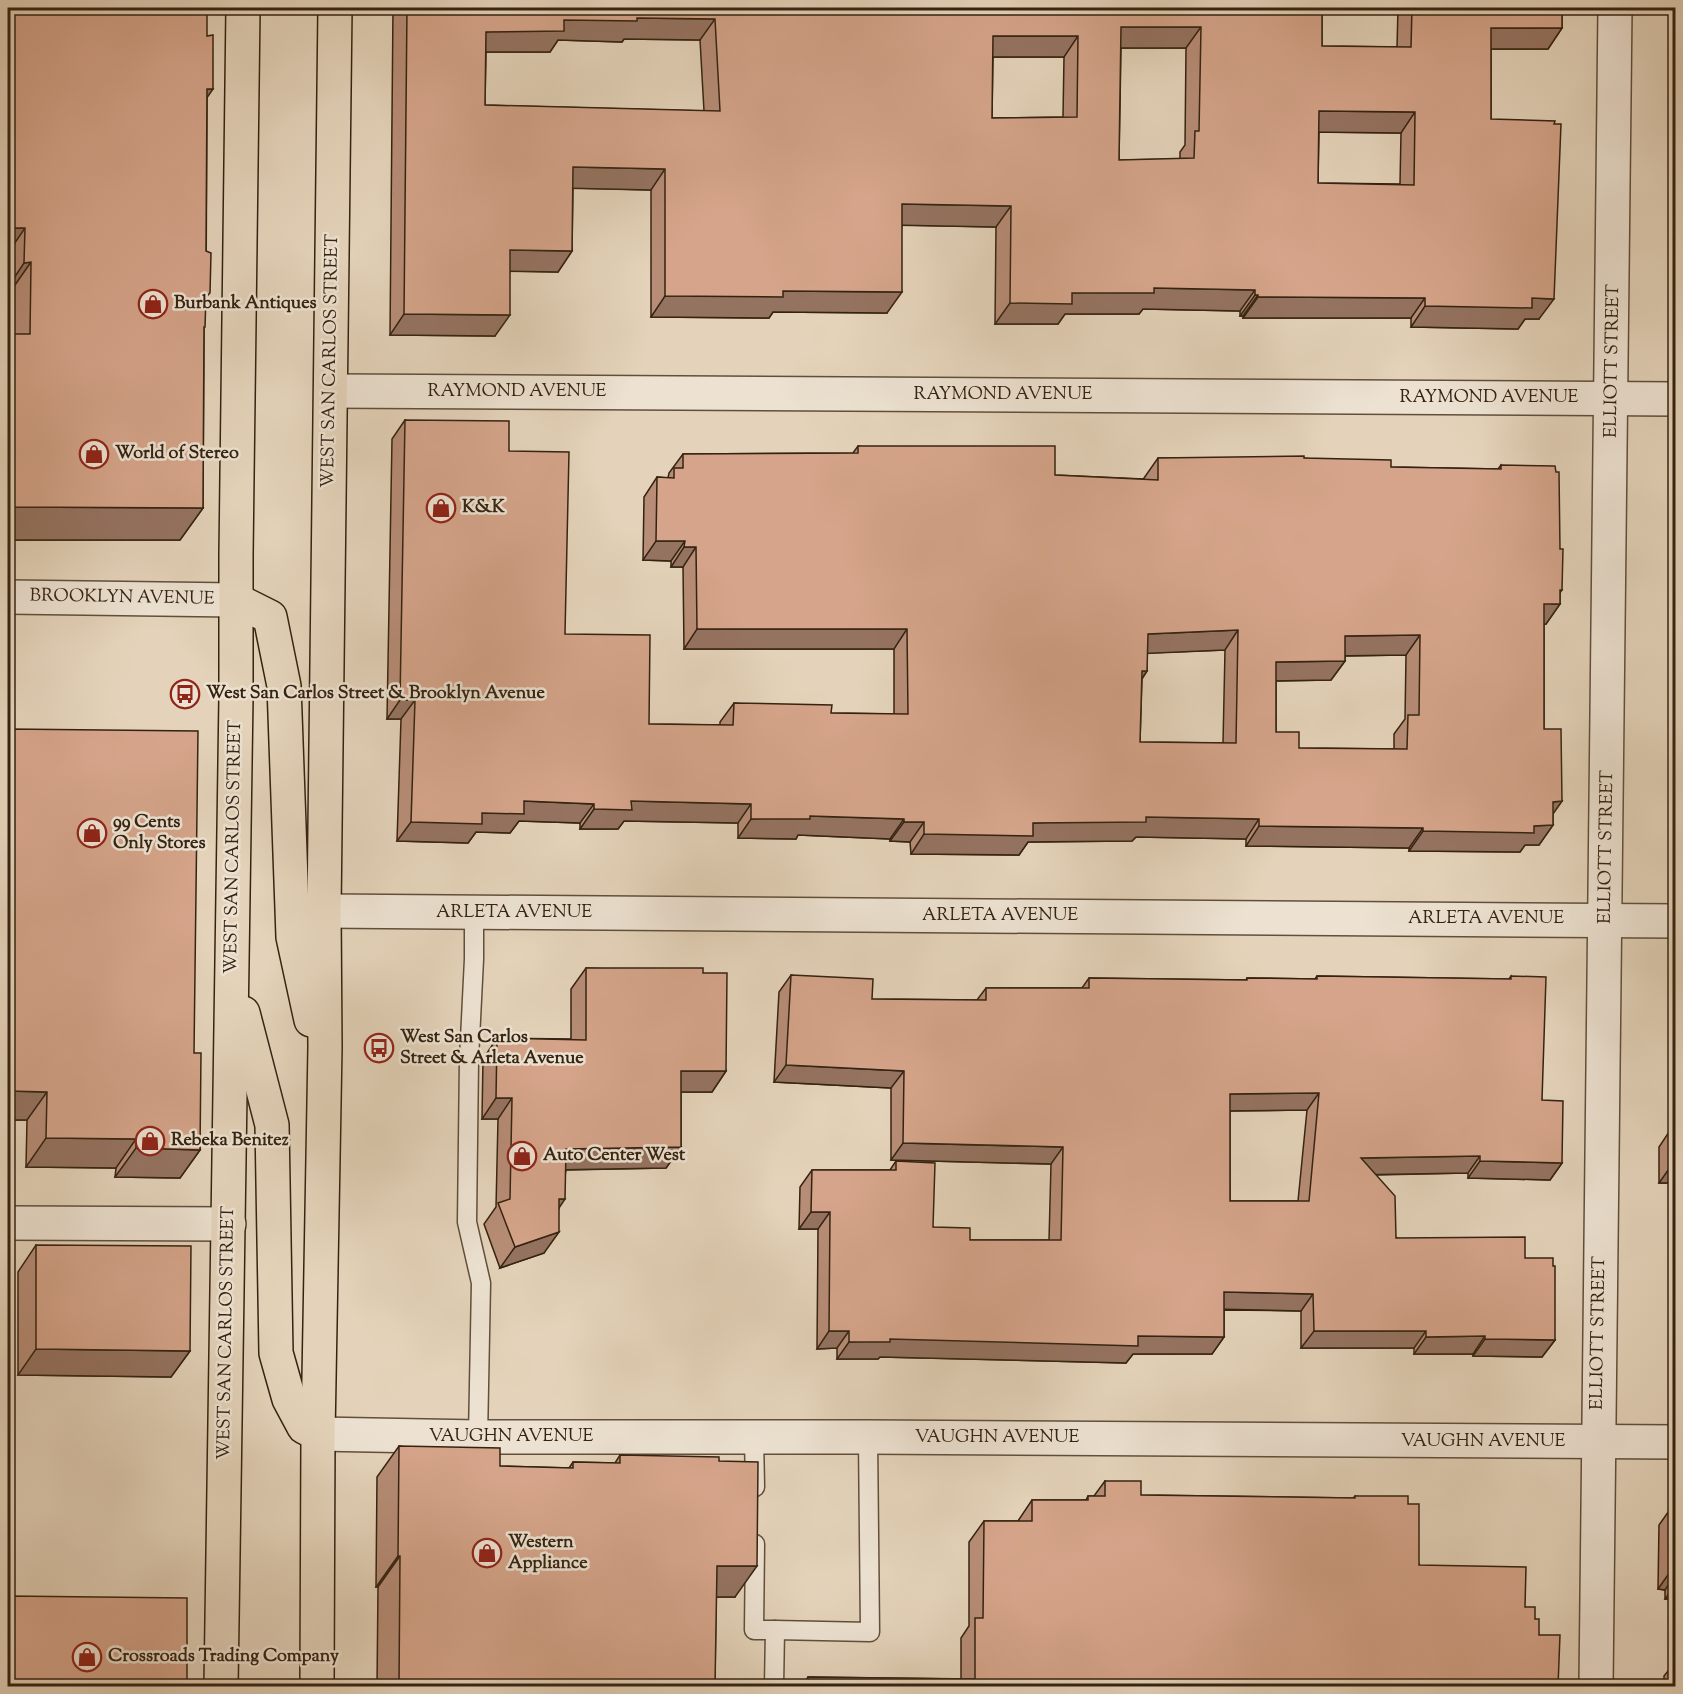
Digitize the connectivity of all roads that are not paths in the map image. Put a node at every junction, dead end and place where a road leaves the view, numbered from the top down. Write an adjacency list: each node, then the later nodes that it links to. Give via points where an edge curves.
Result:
1 (243, 8): 8 (main road, WEST SAN CARLOS STREET)
2 (335, 8): 4 (main road, WEST SAN CARLOS STREET)
3 (1615, 8): 5 (street, ELLIOTT STREET)
4 (331, 391): 5 (street, RAYMOND AVENUE); 9 (main road, WEST SAN CARLOS STREET)
5 (1612, 399): 6 (street, RAYMOND AVENUE); 11 (street, ELLIOTT STREET)
6 (1676, 399)
7 (8, 597): 8 (street, BROOKLYN AVENUE)
8 (236, 600): 13 (main road, WEST SAN CARLOS STREET); 14 (main road, via 270,617 284,686 293,937)
9 (324, 911): 10 (street, ARLETA AVENUE); 14 (main road, WEST SAN CARLOS STREET)
10 (474, 913): 11 (street, ARLETA AVENUE); 18 (lane, via 467,1222 481,1283)
11 (1606, 920): 12 (street, ARLETA AVENUE); 21 (street, ELLIOTT STREET)
12 (1676, 921)
13 (232, 970): 16 (main road, WEST SAN CARLOS STREET); 17 (main road, via 272,1125 276,1353 289,1399 304,1427)
14 (325, 1083): 17 (main road, WEST SAN CARLOS STREET)
15 (8, 1224): 16 (street)
16 (229, 1224): 26 (main road, WEST SAN CARLOS STREET)
17 (318, 1434): 18 (street, VAUGHN AVENUE); 27 (main road, WEST SAN CARLOS STREET)
18 (478, 1437): 19 (street, VAUGHN AVENUE)
19 (754, 1437): 20 (street, VAUGHN AVENUE); 23 (lane)
20 (868, 1437): 21 (street, VAUGHN AVENUE); 25 (lane, via 870,1632)
21 (1597, 1442): 22 (street, VAUGHN AVENUE); 29 (street, ELLIOTT STREET)
22 (1676, 1442)
23 (755, 1505)
24 (755, 1528): 25 (lane, via 754,1630)
25 (775, 1630): 28 (lane)
26 (221, 1686)
27 (317, 1686)
28 (774, 1686)
29 (1596, 1686)

